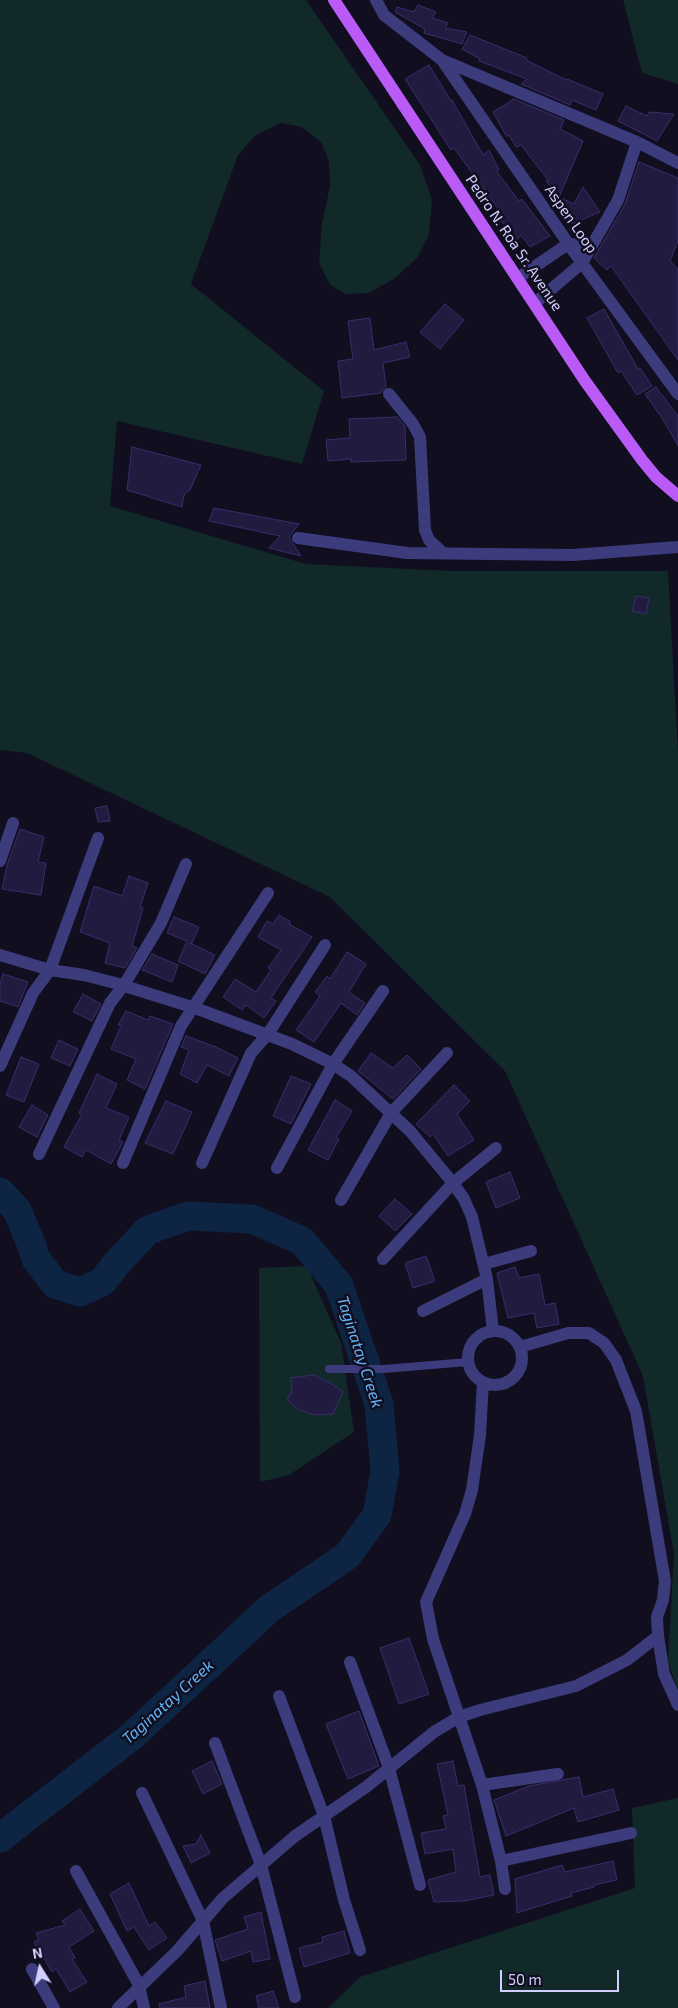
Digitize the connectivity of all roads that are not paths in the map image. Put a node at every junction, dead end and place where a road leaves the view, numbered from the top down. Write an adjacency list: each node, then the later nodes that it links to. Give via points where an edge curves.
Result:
1 (334, 0): 9 (main road, Pedro N. Roa Sr. Avenue)
2 (376, 0): 3 (street, via 384,15)
3 (442, 60): 4 (street); 6 (street, Aspen Loop)
4 (637, 142): 5 (street); 7 (street, via 618,200)
5 (678, 163)
6 (568, 244): 7 (street); 8 (street, Aspen Loop); 9 (street)
7 (592, 245): 8 (street)
8 (582, 263): 10 (street); 12 (street, Aspen Loop)
9 (518, 278): 10 (main road, Pedro N. Roa Sr. Avenue)
10 (535, 303): 13 (main road, Pedro N. Roa Sr. Avenue, via 630,445 656,477)
11 (389, 394): 16 (street, via 420,437 425,530 428,540)
12 (678, 394)
13 (678, 496)
14 (298, 538): 16 (street, via 407,554)
15 (678, 547): 16 (street, via 573,555)
16 (443, 553)
17 (13, 823): 19 (street)
18 (98, 838): 24 (street)
19 (0, 861)
20 (186, 864): 25 (street, via 161,923)
21 (268, 893): 27 (street)
22 (325, 945): 28 (street)
23 (0, 955): 24 (street)
24 (50, 970): 25 (street); 31 (street, via 33,993)
25 (124, 986): 27 (street); 34 (street, via 110,1003)
26 (383, 991): 30 (street)
27 (195, 1008): 28 (street); 35 (street, via 181,1026)
28 (268, 1034): 30 (street); 36 (street, via 251,1053)
29 (448, 1053): 32 (street)
30 (332, 1064): 32 (street, via 370,1091); 37 (street)
31 (0, 1066)
32 (391, 1113): 38 (street, via 410,1130); 39 (street)
33 (496, 1148): 38 (street)
34 (39, 1154)
35 (123, 1163)
36 (202, 1163)
37 (277, 1168)
38 (453, 1182): 41 (street); 42 (street, via 472,1217)
39 (341, 1200)
40 (531, 1251): 42 (street)
41 (383, 1259)
42 (484, 1264): 43 (street)
43 (487, 1279): 44 (street); 45 (street)
44 (423, 1311)
45 (493, 1331): 46 (street, via 509,1335); 47 (street, via 474,1341)
46 (520, 1347): 49 (street, via 522,1361 512,1380 498,1385); 50 (street, via 568,1333 589,1333 604,1344 616,1360 636,1411 662,1558 665,1581 657,1617)
47 (468, 1362): 48 (lane, via 384,1369); 49 (street, via 476,1377)
48 (329, 1369)
49 (483, 1382): 54 (street, via 472,1490 465,1514 426,1602 433,1639)
50 (658, 1636): 53 (street, via 664,1674); 54 (street, via 626,1660 576,1686)
51 (350, 1662): 56 (street)
52 (279, 1696): 60 (street)
53 (678, 1705)
54 (459, 1717): 56 (street, via 434,1732); 58 (street)
55 (215, 1743): 63 (street)
56 (389, 1768): 60 (street); 65 (street)
57 (558, 1774): 58 (street)
58 (482, 1785): 62 (street)
59 (142, 1793): 67 (street)
60 (324, 1816): 63 (street); 68 (street)
61 (631, 1833): 62 (street)
62 (502, 1860): 66 (street)
63 (261, 1865): 67 (street, via 223,1898); 71 (street)
64 (76, 1872): 70 (street)
65 (420, 1885)
66 (505, 1889)
67 (203, 1921): 70 (street, via 177,1951); 75 (street)
68 (360, 1950)
69 (32, 1969): 72 (street)
70 (139, 1986): 73 (street); 74 (street)
71 (295, 1997)
72 (54, 2008)
73 (118, 2008)
74 (144, 2008)
75 (221, 2008)

